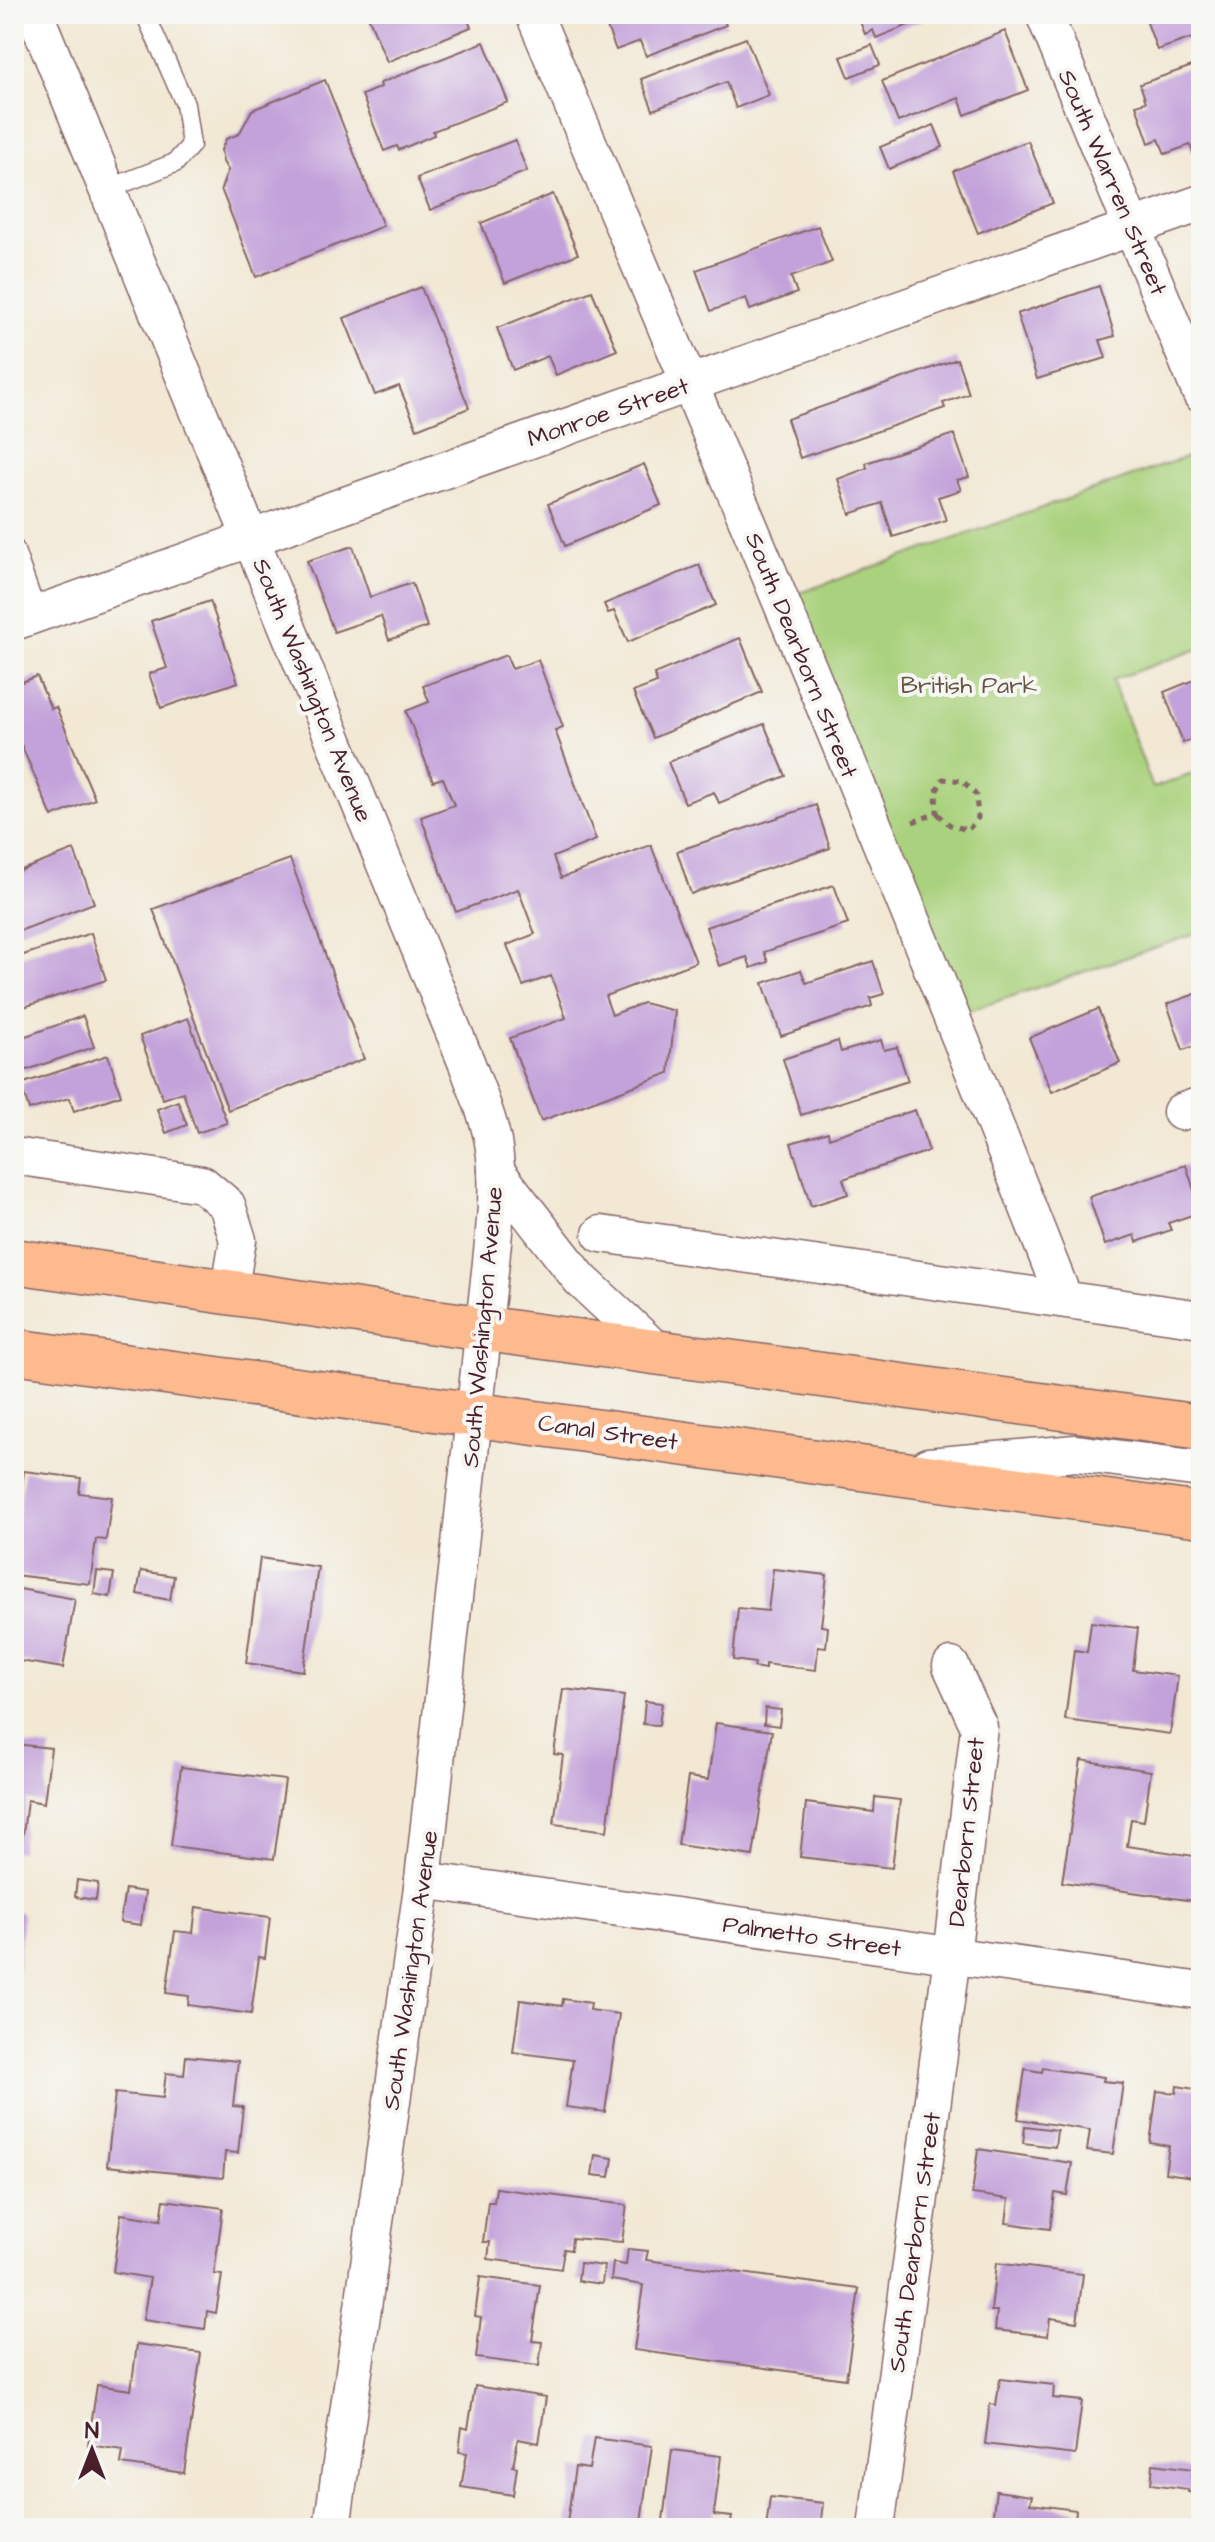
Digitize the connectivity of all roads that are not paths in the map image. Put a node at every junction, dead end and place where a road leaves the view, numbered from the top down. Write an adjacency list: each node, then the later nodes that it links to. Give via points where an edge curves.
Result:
1 (35, 14): 5 (street, South Washington Avenue)
2 (534, 14): 8 (street, South Dearborn Street)
3 (1044, 14): 7 (street, South Warren Street)
4 (147, 18): 5 (lane, via 185,104 191,145 175,163)
5 (108, 189): 10 (street, South Washington Avenue)
6 (1201, 203): 7 (street, Monroe Street)
7 (1132, 227): 8 (street, Monroe Street); 9 (street, South Warren Street)
8 (690, 384): 10 (street, Monroe Street); 18 (street, South Dearborn Street)
9 (1201, 394)
10 (251, 538): 12 (street, Monroe Street); 14 (street, South Washington Avenue, via 467,1064 492,1139)
11 (14, 548): 12 (lane)
12 (26, 618)
13 (14, 1156): 17 (street, via 202,1184 227,1205 238,1240)
14 (496, 1171): 20 (street, South Washington Avenue); 22 (street, via 580,1279)
15 (601, 1234): 18 (street)
16 (14, 1261): 17 (main road)
17 (229, 1293): 20 (main road)
18 (1064, 1299): 19 (street)
19 (1201, 1319)
20 (484, 1329): 22 (main road); 23 (street, South Washington Avenue)
21 (14, 1351): 23 (main road, Canal Street)
22 (658, 1352): 24 (main road)
23 (474, 1414): 26 (main road, Canal Street); 29 (street, South Washington Avenue)
24 (1201, 1427)
25 (1201, 1469): 26 (street, via 1076,1453)
26 (882, 1470): 27 (main road, Canal Street)
27 (1201, 1515)
28 (951, 1666): 30 (street, Dearborn Street, via 979,1727)
29 (423, 1880): 30 (street, Palmetto Street); 32 (street, South Washington Avenue)
30 (952, 1956): 31 (street, Palmetto Street); 33 (street, South Dearborn Street)
31 (1201, 1991)
32 (332, 2528)
33 (876, 2528)

